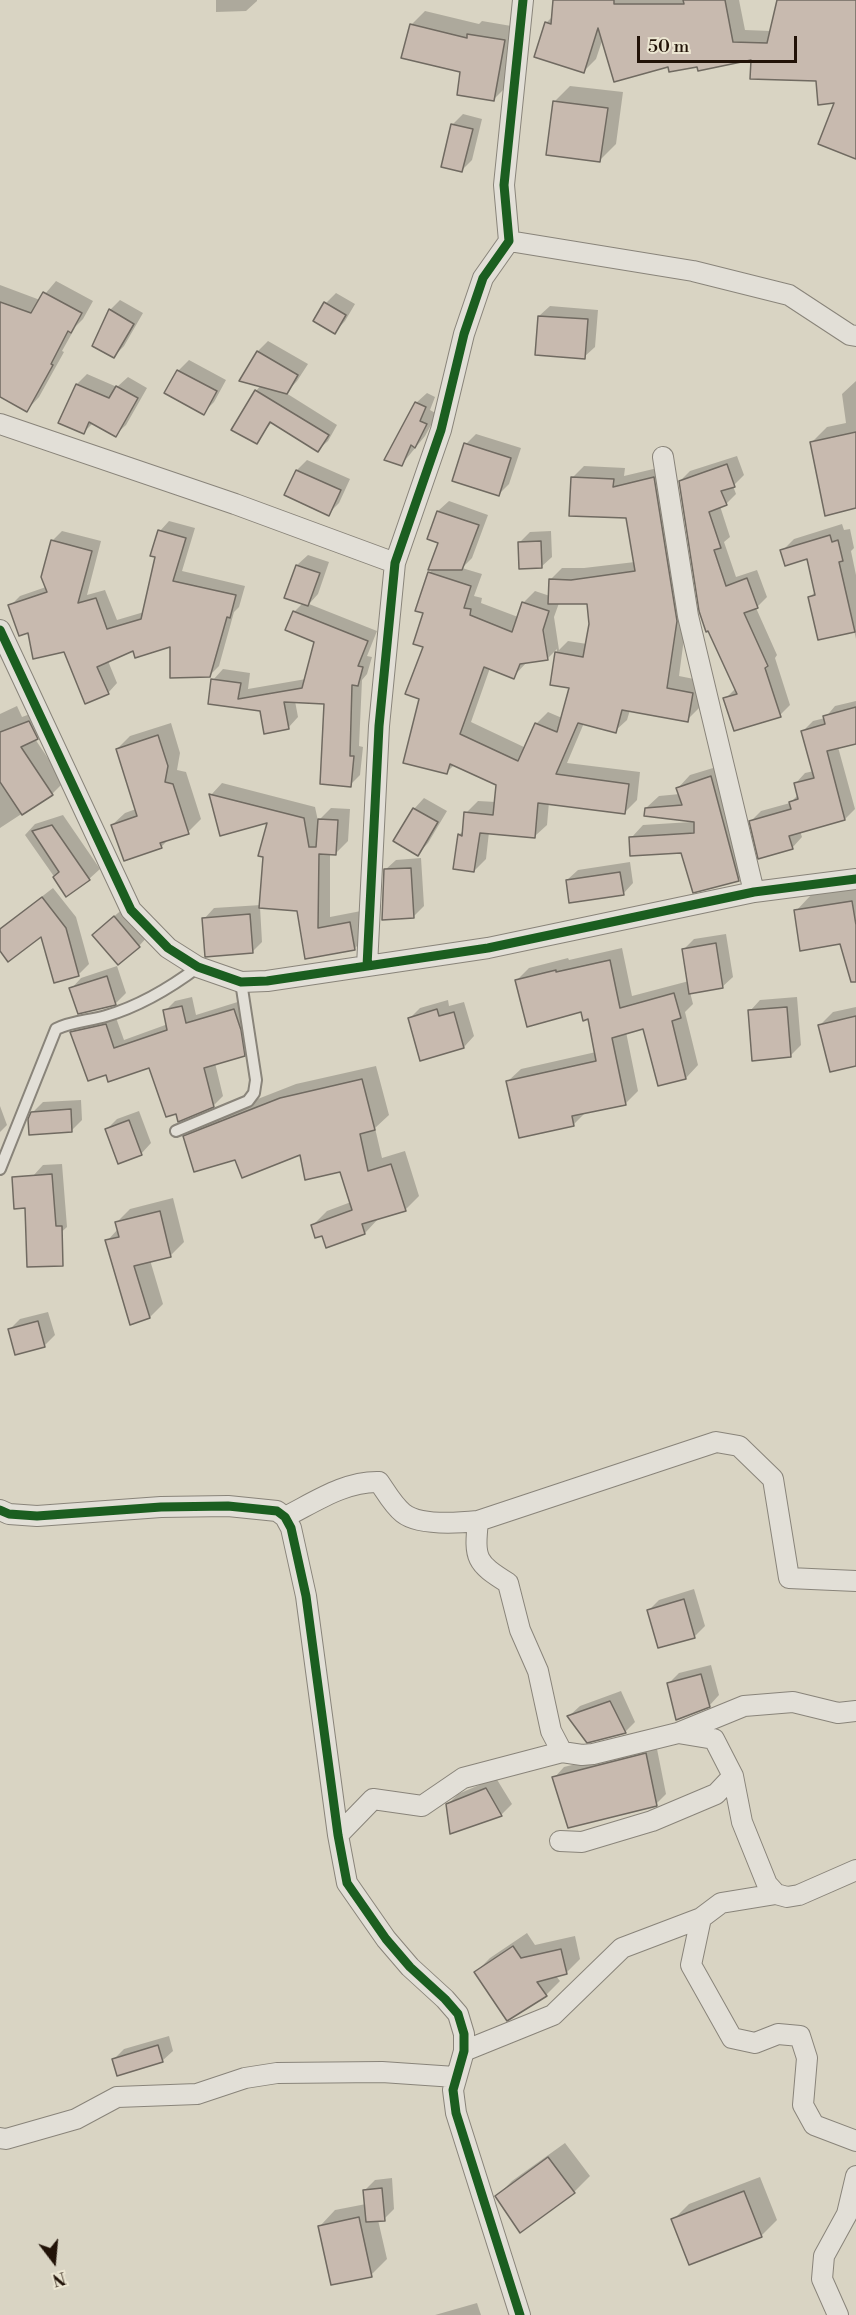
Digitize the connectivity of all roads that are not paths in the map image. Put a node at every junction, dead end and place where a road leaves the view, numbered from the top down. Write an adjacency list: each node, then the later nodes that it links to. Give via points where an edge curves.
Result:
1 (523, 0): 2 (street, via 504,185)
2 (509, 241): 3 (street, via 693,270 789,295 850,336); 6 (street, via 479,290 441,430)
3 (856, 336)
4 (0, 423): 6 (street)
5 (663, 457): 9 (street, via 688,616)
6 (395, 563): 10 (street, via 379,726)
7 (0, 630): 11 (street, via 131,910 168,948)
8 (856, 879): 9 (street)
9 (754, 892): 10 (street, via 488,948)
10 (367, 966): 12 (street)
11 (198, 967): 12 (street); 14 (lane, via 171,987 124,1010 56,1029)
12 (241, 982): 13 (lane, via 256,1080 254,1093 248,1101)
13 (176, 1131)
14 (0, 1169)
15 (0, 1510): 16 (street, via 37,1516 228,1506 277,1511)
16 (285, 1517): 17 (street, via 348,1485 379,1482 401,1512 411,1518 453,1523); 23 (street, via 306,1596)
17 (478, 1521): 18 (street, via 716,1442 739,1446 773,1479 789,1578); 21 (street, via 475,1545 479,1557 484,1568 508,1583 520,1630 538,1671 551,1731)
18 (856, 1581)
19 (856, 1711): 20 (street, via 838,1713 793,1702 744,1706)
20 (678, 1733): 21 (street, via 593,1754); 22 (street, via 714,1739)
21 (562, 1752): 23 (street, via 463,1778 422,1806 373,1799)
22 (733, 1776): 24 (street, via 716,1794 652,1821 582,1842); 26 (street, via 742,1822 767,1884)
23 (338, 1835): 28 (street, via 346,1883 392,1946 458,2014)
24 (560, 1841)
25 (856, 1870): 26 (street, via 798,1895)
26 (776, 1894): 27 (street, via 721,1903)
27 (701, 1918): 28 (street, via 622,1948 553,2015); 31 (street, via 691,1965 732,2038 755,2043 778,2034 800,2036 807,2058 803,2104 808,2115 814,2125)
28 (464, 2050): 29 (street)
29 (455, 2077): 30 (street, via 382,2072 277,2073 245,2078 197,2094 117,2097 75,2119); 33 (street, via 456,2113)
30 (0, 2138)
31 (856, 2140)
32 (856, 2176): 34 (street, via 847,2214 824,2256 822,2279)
33 (520, 2315)
34 (838, 2315)

